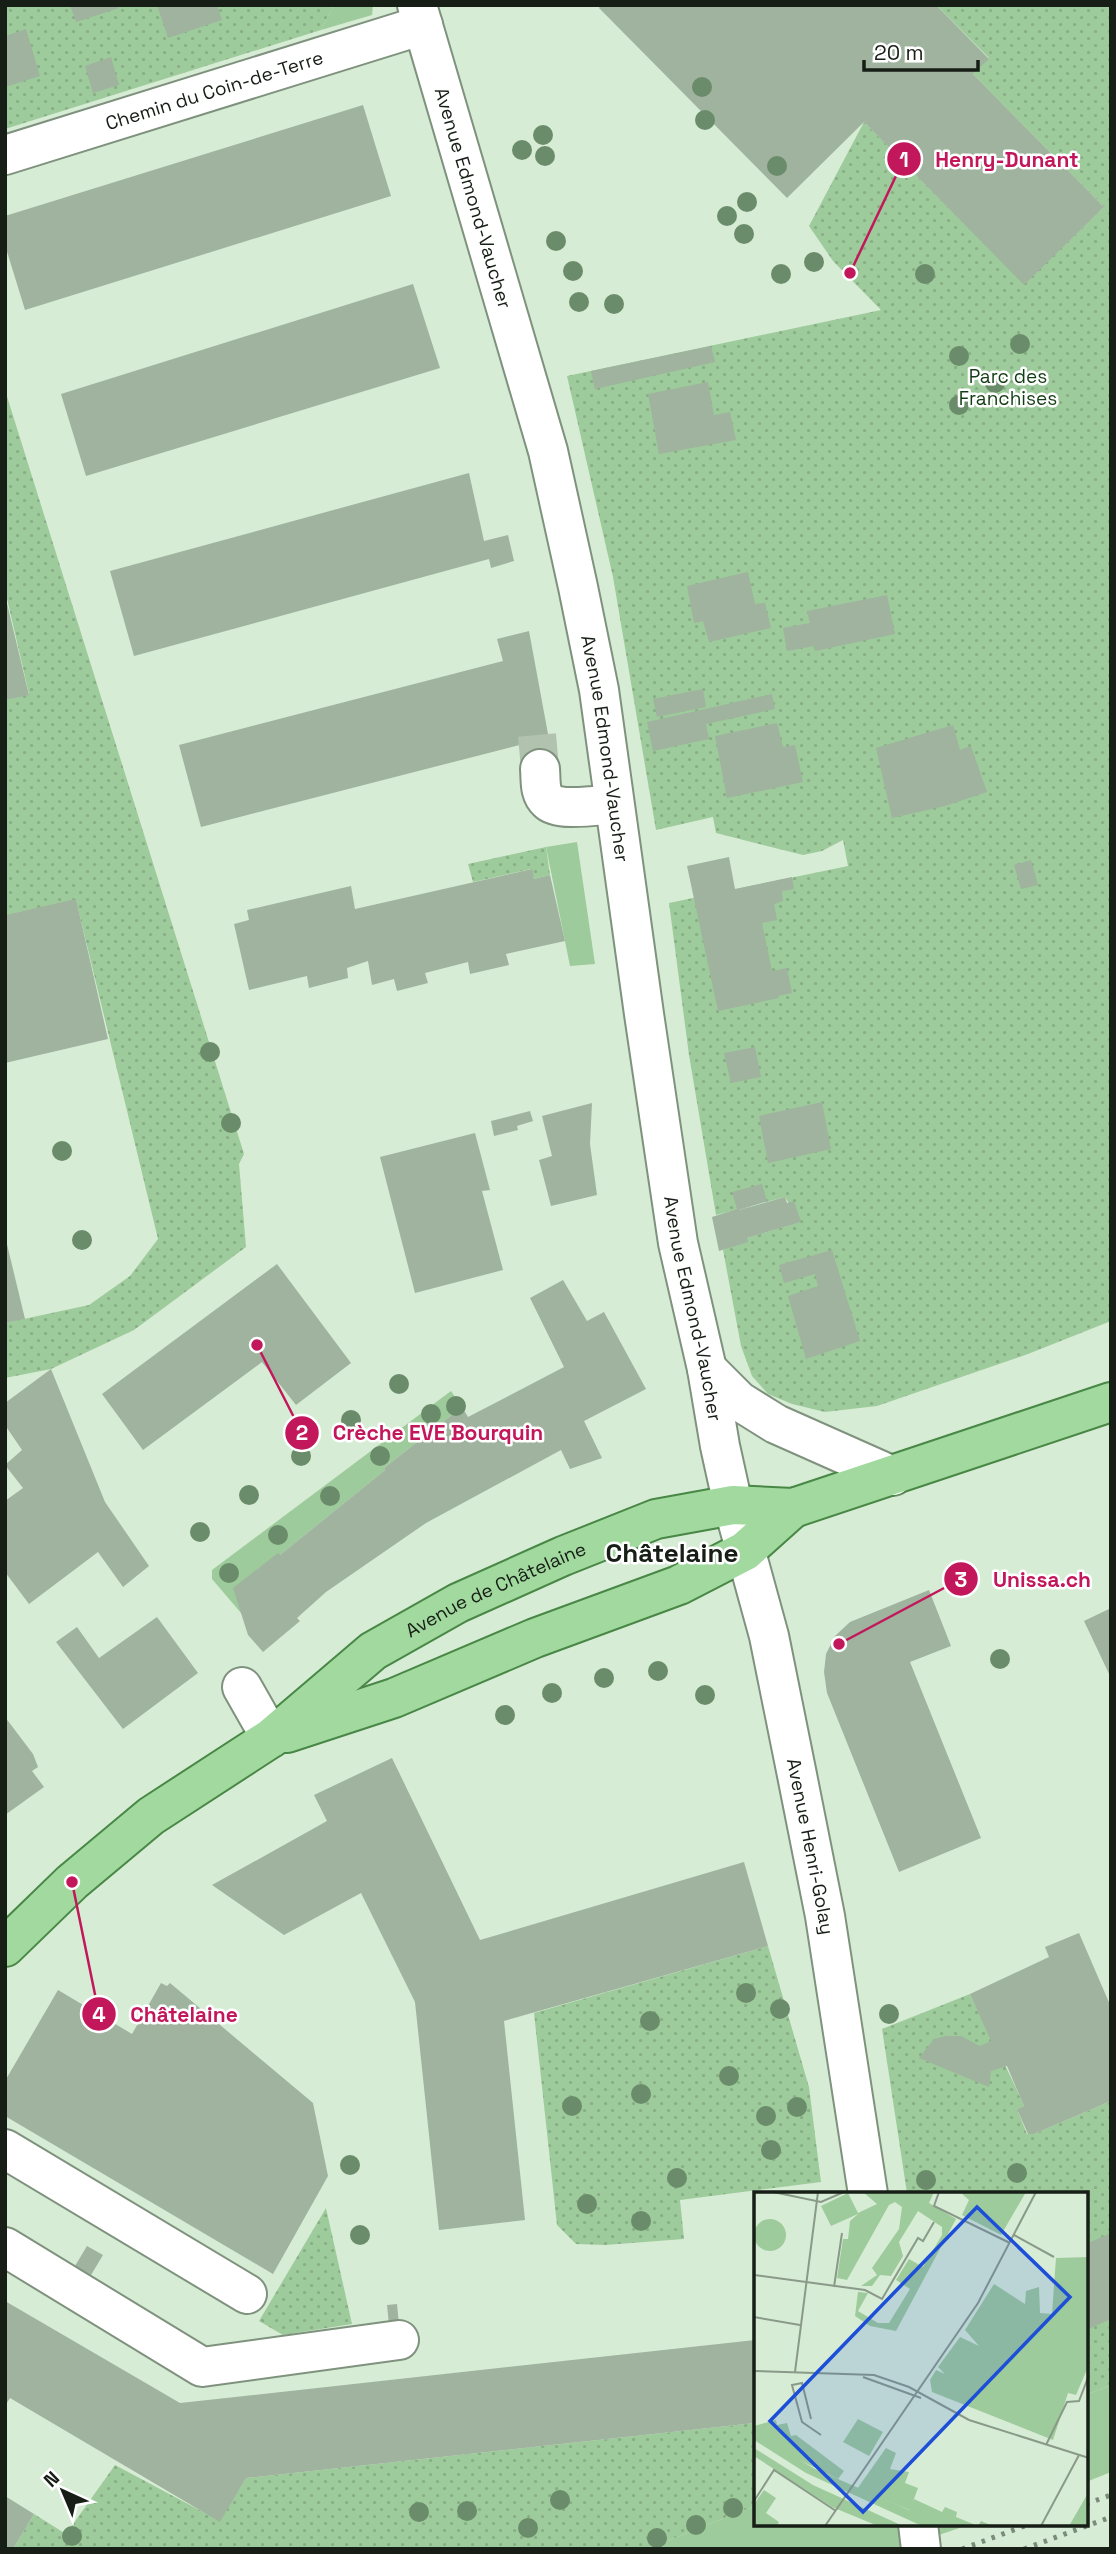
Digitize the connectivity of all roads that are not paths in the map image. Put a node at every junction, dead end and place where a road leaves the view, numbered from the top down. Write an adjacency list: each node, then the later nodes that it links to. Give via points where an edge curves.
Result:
1 (420, 15): 2 (street, Chemin du Coin-de-Terre); 4 (street, Avenue Edmond-Vaucher, via 548,451 599,690)
2 (5, 155)
3 (540, 769): 4 (street, via 541,790 548,802 560,807)
4 (614, 804): 5 (street, Avenue Edmond-Vaucher, via 678,1243)
5 (707, 1369): 7 (street, via 739,1401 776,1424); 8 (street, Avenue Edmond-Vaucher)
6 (1111, 1402): 7 (main road, Avenue de Châtelaine)
7 (893, 1476): 9 (main road, Avenue de Châtelaine)
8 (733, 1505): 9 (main road, Avenue de Châtelaine); 10 (street, Avenue Henri-Golay); 12 (main road, Avenue de Châtelaine, via 656,1519 458,1603 373,1651)
9 (793, 1508): 10 (main road, Avenue de Châtelaine)
10 (745, 1551): 12 (main road, Avenue de Châtelaine, via 679,1585 535,1638 394,1698); 15 (street, Avenue Henri-Golay, via 769,1636 825,1916)
11 (242, 1688): 12 (street)
12 (271, 1738): 13 (main road, Avenue de Châtelaine, via 151,1816 72,1882)
13 (5, 1947)
14 (5, 2148): 17 (street)
15 (868, 2192)
16 (5, 2247): 18 (street, via 202,2367)
17 (247, 2294)
18 (399, 2340)
19 (918, 2526): 20 (street)
20 (921, 2549)

